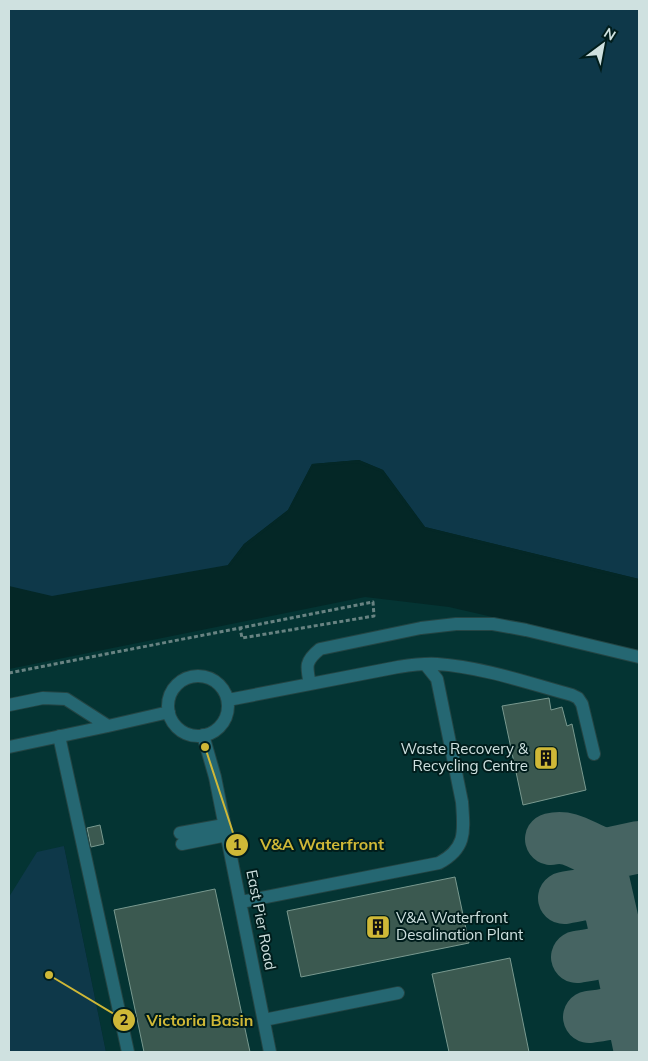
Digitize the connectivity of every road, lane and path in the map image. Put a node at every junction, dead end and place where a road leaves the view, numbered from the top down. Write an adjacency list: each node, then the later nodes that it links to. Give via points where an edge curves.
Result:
1 (240, 628): 1 (path, via 249,626 373,602 374,616 242,638); 4 (path)
2 (639, 657): 5 (street, via 493,624 456,624 320,649 306,668)
3 (425, 664): 5 (street); 13 (street, via 524,681 578,698); 16 (street, via 437,679 462,802 462,839 455,853 439,863)
4 (9, 673)
5 (310, 684): 6 (street)
6 (228, 700): 8 (street, via 217,682 198,676 187,678 172,691); 10 (street, via 225,719 212,732)
7 (9, 705): 9 (street, via 43,698 66,699)
8 (169, 712): 9 (street); 10 (street, via 185,733)
9 (108, 726): 11 (street)
10 (203, 735): 14 (street, East Pier Road)
11 (59, 736): 12 (street); 19 (street)
12 (9, 747)
13 (594, 754)
14 (226, 830): 15 (street); 16 (street, East Pier Road)
15 (181, 839)
16 (241, 902): 18 (street, East Pier Road)
17 (398, 993): 18 (street)
18 (264, 1020): 20 (street, East Pier Road)
19 (128, 1052)
20 (270, 1052)

